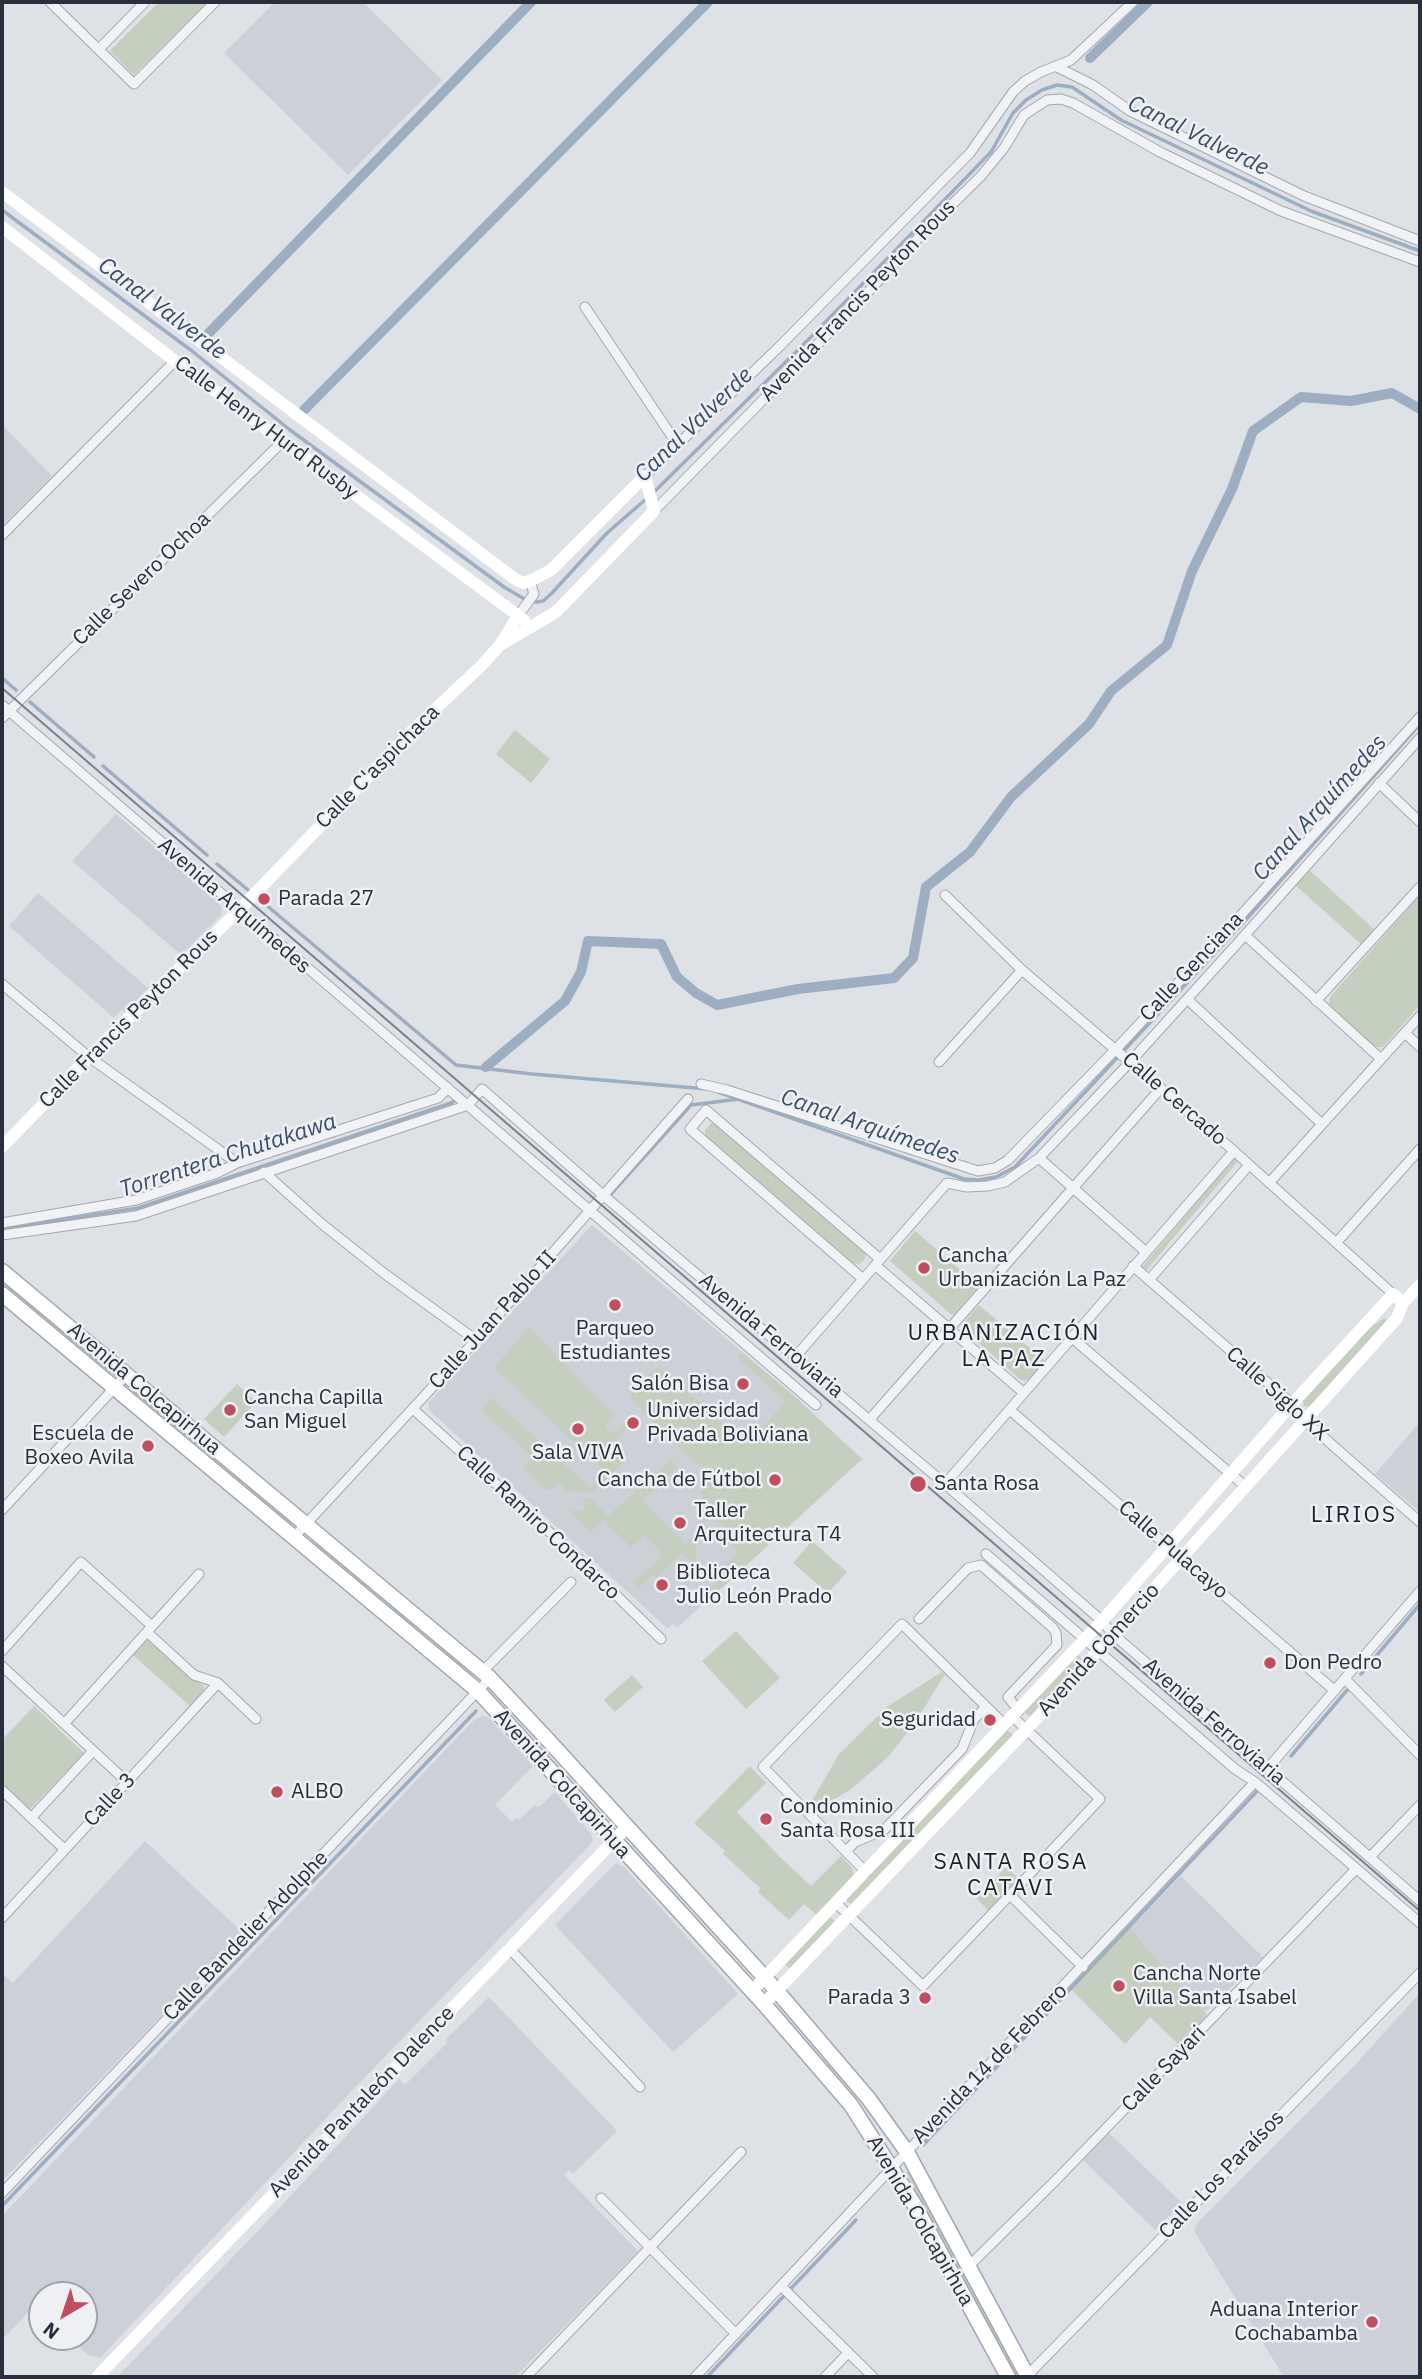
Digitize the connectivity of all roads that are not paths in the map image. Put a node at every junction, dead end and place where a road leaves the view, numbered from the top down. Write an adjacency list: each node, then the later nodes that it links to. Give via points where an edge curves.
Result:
1 (51, 2): 5 (street)
2 (145, 2): 5 (street)
3 (215, 2): 5 (street, via 134,84)
4 (1133, 2): 6 (street, via 1082,51)
5 (99, 49)
6 (1057, 67): 9 (street, via 1130,111 1304,196); 14 (street, via 1031,77 1013,92 970,153)
7 (2, 192): 18 (street, Calle Henry Hurd Rusby)
8 (2, 227): 12 (street, Calle Henry Hurd Rusby)
9 (1420, 241)
10 (1420, 262): 16 (street, Avenida Francis Peyton Rous, via 1281,211 1073,103 1047,100 1024,114 981,176)
11 (585, 307): 14 (street)
12 (175, 361): 13 (street, Calle Henry Hurd Rusby); 17 (street)
13 (283, 441): 19 (street, Calle Henry Hurd Rusby); 22 (street, Calle Severo Ochoa)
14 (677, 444): 15 (street)
15 (647, 481): 16 (street); 18 (street)
16 (653, 506): 20 (street, Calle C'aspichaca, via 556,612)
17 (2, 535)
18 (532, 588): 19 (street)
19 (522, 612): 20 (street, Calle Henry Hurd Rusby); 21 (street, Calle C'aspichaca)
20 (533, 626): 21 (street, Calle C'aspichaca)
21 (499, 645): 28 (street, Calle C'aspichaca)
22 (4, 711): 30 (street, Avenida Arquímedes)
23 (1420, 717): 39 (street, Calle Genciana, via 1232,925)
24 (1420, 738): 25 (street, Calle Genciana)
25 (1379, 783): 26 (street); 31 (street, Calle Genciana)
26 (1420, 822)
27 (1420, 887): 35 (street)
28 (256, 890): 30 (street, Calle Francis Peyton Rous)
29 (944, 895): 32 (street, Calle Cercado)
30 (239, 910): 40 (street, Calle Francis Peyton Rous); 44 (street, Avenida Arquímedes)
31 (1245, 935): 34 (street, Calle Genciana); 35 (street)
32 (1021, 970): 39 (street, Calle Cercado); 42 (street)
33 (2, 984): 40 (street)
34 (1186, 999): 39 (street, Calle Genciana); 48 (street)
35 (1316, 1001): 41 (street)
36 (1420, 1016): 37 (street)
37 (1405, 1033): 38 (street); 41 (street)
38 (1420, 1047)
39 (1123, 1055): 43 (street, Calle Genciana, via 1008,1160 978,1171); 45 (street, Calle Cercado); 52 (street, Calle Genciana)
40 (89, 1057): 49 (street, Calle Francis Peyton Rous); 53 (street)
41 (1381, 1059): 48 (street)
42 (939, 1062)
43 (701, 1084)
44 (448, 1088): 47 (street, Avenida Arquímedes); 53 (street, via 438,1098)
45 (1161, 1088): 51 (street, Calle Cercado); 57 (street)
46 (688, 1099): 58 (street, Calle Juan Pablo II)
47 (468, 1105): 55 (street); 58 (street, Avenida Ferroviaria, via 482,1089); 59 (street, Avenida Ferroviaria)
48 (1322, 1125): 56 (street)
49 (2, 1147)
50 (1420, 1149): 62 (street)
51 (1234, 1151): 54 (street, Calle Cercado); 63 (street)
52 (1038, 1158): 57 (street); 64 (street, Calle Genciana, via 1005,1182 967,1187 947,1183)
53 (237, 1163): 60 (street, via 136,1200)
54 (1249, 1165): 56 (street, Calle Cercado); 68 (street)
55 (264, 1172): 61 (street, via 136,1216); 75 (street, via 385,1274)
56 (1269, 1184): 62 (street, Calle Cercado)
57 (1072, 1187): 63 (street); 73 (street)
58 (603, 1195): 59 (street, Calle Juan Pablo II); 76 (street, Avenida Ferroviaria)
59 (590, 1210): 75 (street, Calle Juan Pablo II); 81 (street, Avenida Ferroviaria)
60 (2, 1223)
61 (2, 1235)
62 (1335, 1243): 71 (street, Calle Cercado)
63 (1146, 1252): 65 (street)
64 (877, 1262): 67 (street); 67 (street, via 706,1111 690,1129); 73 (street)
65 (1133, 1266): 68 (street, Calle Siglo XX); 74 (street)
66 (2, 1271): 77 (main road, Avenida Colcapirhua)
67 (863, 1279): 76 (street)
68 (1149, 1280): 80 (street, Calle Siglo XX)
69 (1420, 1284): 72 (street, Avenida Comercio)
70 (2, 1294): 78 (main road, Avenida Colcapirhua)
71 (1393, 1294): 72 (street, Calle Cercado); 80 (street, Avenida Comercio)
72 (1403, 1303): 85 (street, Avenida Comercio, via 1397,1318)
73 (948, 1328): 79 (street); 84 (street)
74 (1070, 1337): 79 (street); 86 (street)
75 (476, 1340): 82 (street, Calle Juan Pablo II)
76 (796, 1356): 84 (street, Avenida Ferroviaria)
77 (127, 1374): 78 (street); 91 (main road, Avenida Colcapirhua)
78 (116, 1387): 89 (street); 92 (main road, Avenida Colcapirhua)
79 (1024, 1394): 83 (street)
80 (1292, 1404): 85 (street, Calle Siglo XX); 86 (street, Avenida Comercio)
81 (817, 1405)
82 (413, 1409): 91 (street, Calle Juan Pablo II); 103 (street, Calle Ramiro Condarco)
83 (1010, 1410): 87 (street); 93 (street, Calle Pulacayo)
84 (870, 1419): 87 (street, Avenida Ferroviaria)
85 (1305, 1421): 88 (street, Avenida Comercio); 90 (street, Calle Siglo XX)
86 (1231, 1474): 88 (street); 93 (street, Avenida Comercio)
87 (946, 1483): 100 (street, Avenida Ferroviaria)
88 (1246, 1487): 95 (street, Avenida Comercio)
89 (2, 1510)
90 (1420, 1522)
91 (306, 1523): 92 (street, Calle Juan Pablo II); 108 (main road, Avenida Colcapirhua)
92 (294, 1537): 111 (main road, Avenida Colcapirhua)
93 (1169, 1545): 95 (street, Calle Pulacayo); 100 (street, Avenida Comercio)
94 (986, 1554): 104 (street, Avenida Ferroviaria)
95 (1182, 1558): 102 (street, Avenida Comercio); 112 (street, Calle Pulacayo)
96 (199, 1574): 101 (street)
97 (571, 1582): 108 (street, Calle Bandelier Adolphe)
98 (1420, 1591): 109 (street)
99 (919, 1619): 114 (street, via 968,1568 981,1565 1053,1628 1057,1645 1008,1697)
100 (1102, 1621): 102 (street, Avenida Ferroviaria); 104 (street, Avenida Comercio)
101 (150, 1629): 105 (street, via 81,1562); 110 (street, via 194,1675); 116 (street)
102 (1113, 1634): 106 (street, Avenida Comercio); 120 (street, Avenida Ferroviaria)
103 (661, 1639)
104 (1086, 1639): 106 (street, Avenida Ferroviaria); 114 (street, Avenida Comercio)
105 (2, 1651)
106 (1098, 1651): 117 (street, Avenida Comercio); 122 (street, Avenida Ferroviaria)
107 (2, 1666): 116 (street)
108 (486, 1675): 111 (street, Calle Bandelier Adolphe); 126 (main road, Avenida Colcapirhua)
109 (1345, 1679): 112 (street); 119 (street)
110 (218, 1683): 115 (street); 121 (street, Calle 3)
111 (478, 1691): 127 (main road, Avenida Colcapirhua); 150 (street, Calle Bandelier Adolphe)
112 (1335, 1691): 120 (street)
113 (986, 1707): 114 (street); 129 (street, via 974,1720 962,1749 884,1830 855,1842); 129 (street, via 902,1624 763,1767)
114 (1012, 1718): 117 (street); 132 (street, Avenida Comercio)
115 (256, 1719)
116 (64, 1724): 118 (street)
117 (1026, 1730): 133 (street, via 1100,1799); 136 (street, Avenida Comercio)
118 (93, 1751): 121 (street); 125 (street)
119 (1420, 1755)
120 (1268, 1768): 130 (street, Avenida Ferroviaria)
121 (127, 1782): 128 (street, Calle 3)
122 (1255, 1782): 131 (street, Avenida Ferroviaria); 140 (street, Avenida 14 de Febrero)
123 (2, 1791): 125 (street)
124 (1420, 1805): 130 (street)
125 (32, 1818): 128 (street)
126 (627, 1827): 127 (street, Avenida Pantaleón Dalence); 142 (main road, Avenida Colcapirhua)
127 (613, 1840): 139 (street, Avenida Pantaleón Dalence); 143 (main road, Avenida Colcapirhua)
128 (64, 1849): 137 (street, Calle 3)
129 (846, 1851): 132 (street)
130 (1370, 1857): 134 (street, Avenida Ferroviaria)
131 (1356, 1869): 138 (street, Avenida Ferroviaria); 153 (street, Calle Sayari)
132 (866, 1872): 135 (street, Avenida Comercio)
133 (1010, 1895): 136 (street, via 923,1986); 140 (street)
134 (1420, 1901)
135 (836, 1903): 136 (street); 142 (street, Avenida Comercio)
136 (849, 1916): 144 (street, Avenida Comercio)
137 (2, 1918)
138 (1420, 1923)
139 (509, 1948): 146 (street); 157 (street, Avenida Pantaleón Dalence)
140 (1083, 1966): 148 (street, Avenida 14 de Febrero)
141 (1420, 1973): 163 (street, Calle Los Paraísos)
142 (765, 1978): 143 (street, Avenida Comercio); 144 (main road, Avenida Colcapirhua)
143 (752, 1991): 145 (main road, Avenida Colcapirhua)
144 (777, 1991): 145 (street, Avenida Comercio); 148 (main road, Avenida Colcapirhua, via 844,2068)
145 (764, 2004): 149 (main road, Avenida Colcapirhua, via 851,2105)
146 (640, 2087)
147 (741, 2152): 152 (street)
148 (906, 2152): 149 (street, Avenida 14 de Febrero); 153 (main road, Avenida Colcapirhua)
149 (892, 2167): 154 (street, Avenida 14 de Febrero); 162 (main road, Avenida Colcapirhua)
150 (2, 2193)
151 (601, 2198): 152 (street)
152 (649, 2248): 155 (street); 158 (street)
153 (970, 2266): 163 (main road, Avenida Colcapirhua)
154 (781, 2286): 155 (street, Avenida 14 de Febrero); 156 (street)
155 (736, 2334): 159 (street, Avenida 14 de Febrero)
156 (848, 2353): 160 (street); 161 (street)
157 (97, 2377)
158 (526, 2377)
159 (695, 2377)
160 (825, 2377)
161 (873, 2377)
162 (1008, 2377)
163 (1027, 2377)

